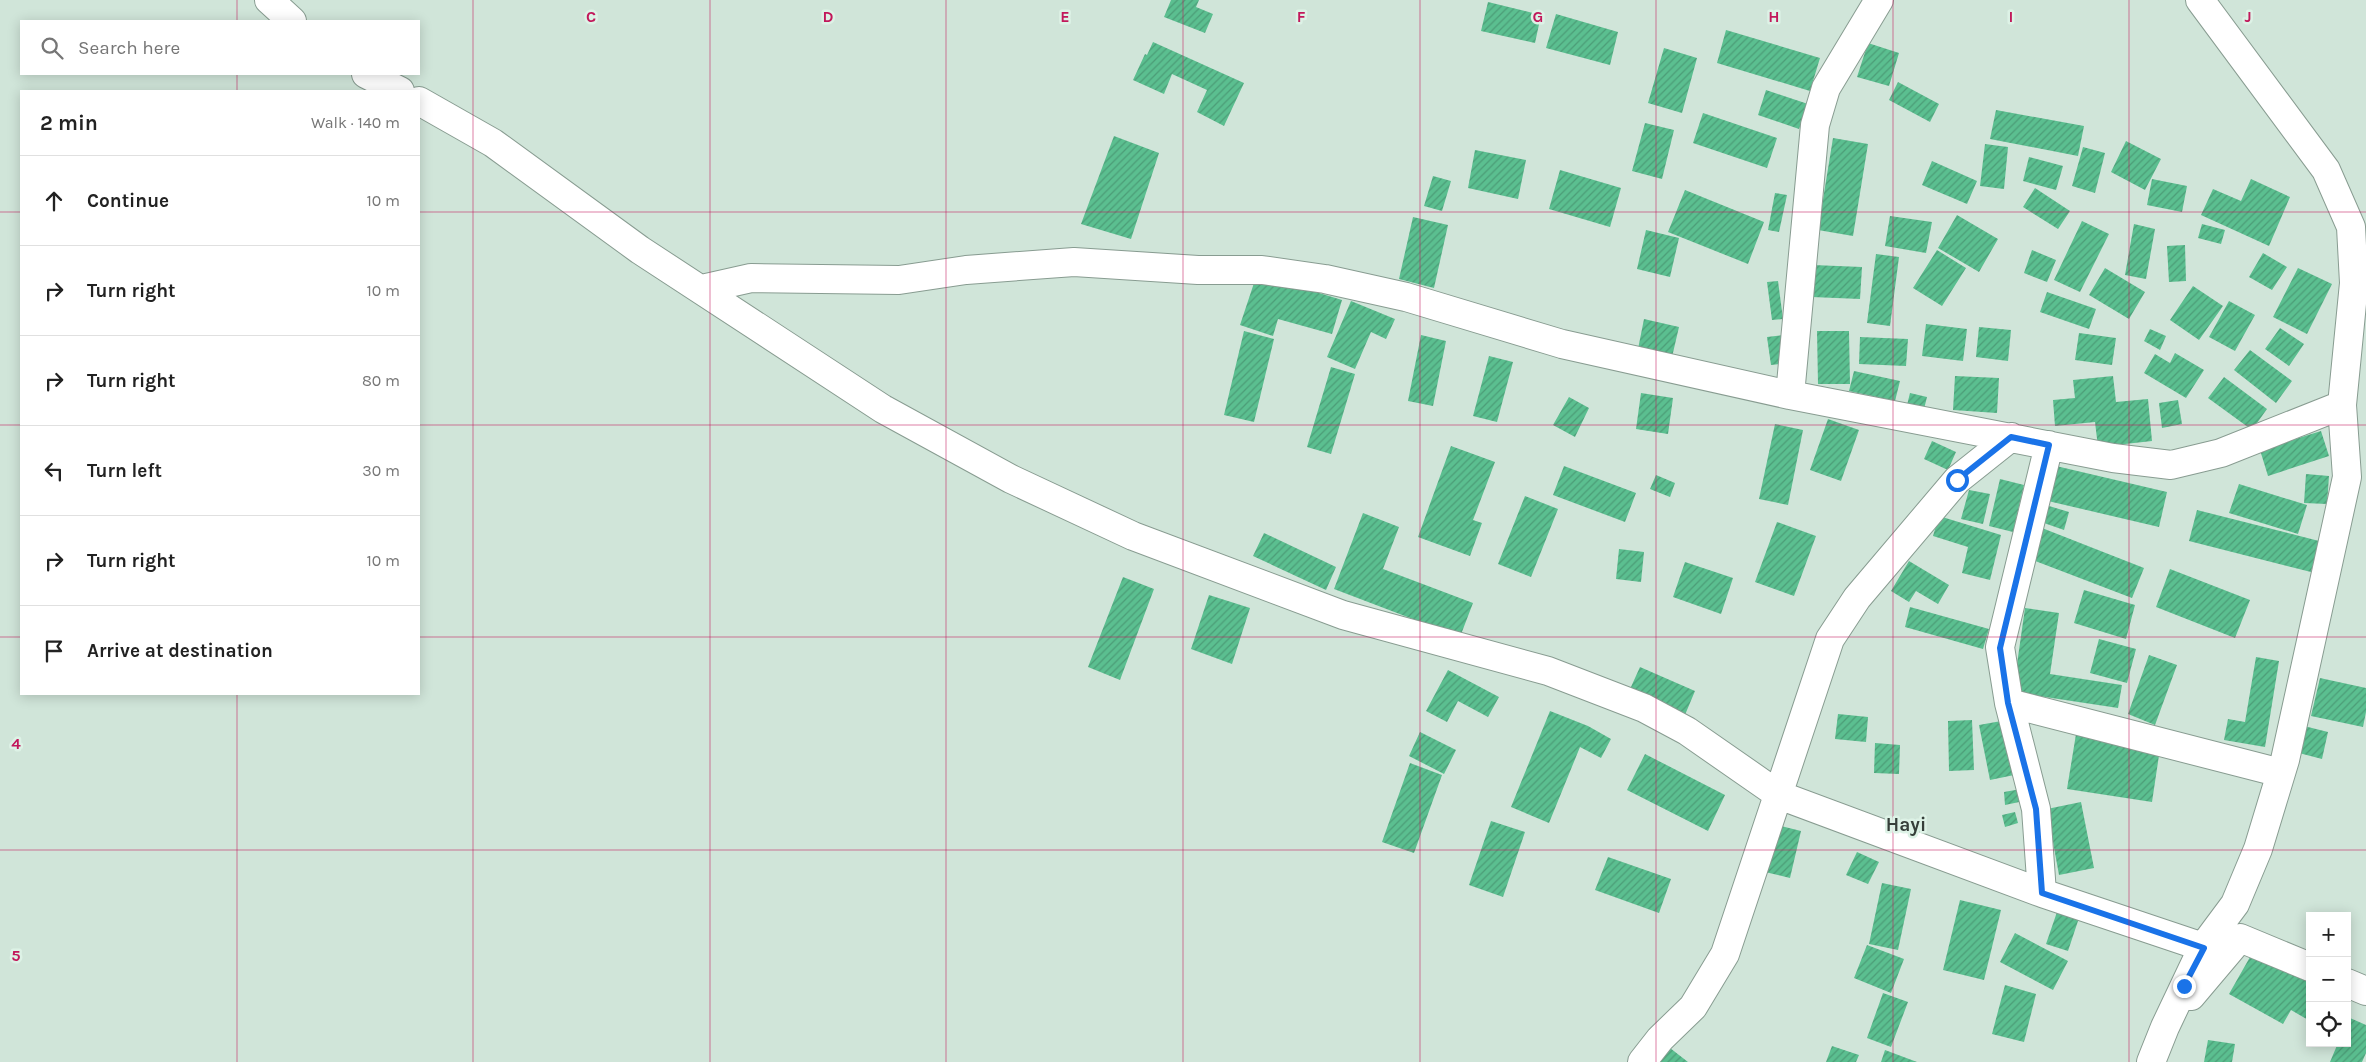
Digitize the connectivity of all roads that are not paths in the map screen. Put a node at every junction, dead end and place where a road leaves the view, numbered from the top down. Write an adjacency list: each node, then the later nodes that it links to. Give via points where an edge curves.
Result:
1 (269, 0): 4 (street)
2 (1879, 0): 9 (street, via 1826,88 1814,125)
3 (2200, 0): 10 (street, via 2326,170 2351,228 2354,283)
4 (291, 20)
5 (368, 75): 6 (street)
6 (398, 90)
7 (420, 103): 8 (street, via 493,143 640,250)
8 (702, 289): 9 (street, via 752,278 899,280 966,270 1074,262 1198,270 1262,270 1325,279 1406,298 1562,344); 15 (street, via 883,410 1011,479 1098,520 1343,615 1548,670 1644,708 1687,731)
9 (1790, 395): 11 (street)
10 (2342, 405): 12 (street, via 2221,453 2171,465); 14 (street, via 2348,477)
11 (2011, 437): 12 (street); 15 (street, via 1957,480 1857,598 1830,639)
12 (2049, 445): 13 (street, via 2000,648)
13 (2008, 703): 14 (street); 16 (street, via 2036,809)
14 (2281, 773): 17 (street, via 2258,849 2235,904)
15 (1779, 796): 16 (street); 22 (street, via 1725,954 1693,1007)
16 (2042, 893): 17 (street)
17 (2204, 948): 21 (street)
18 (2306, 965): 21 (street, via 2240,938)
19 (2351, 984): 20 (street)
20 (2366, 990)
21 (2165, 1026): 23 (street)
22 (1642, 1062)
23 (2151, 1062)

